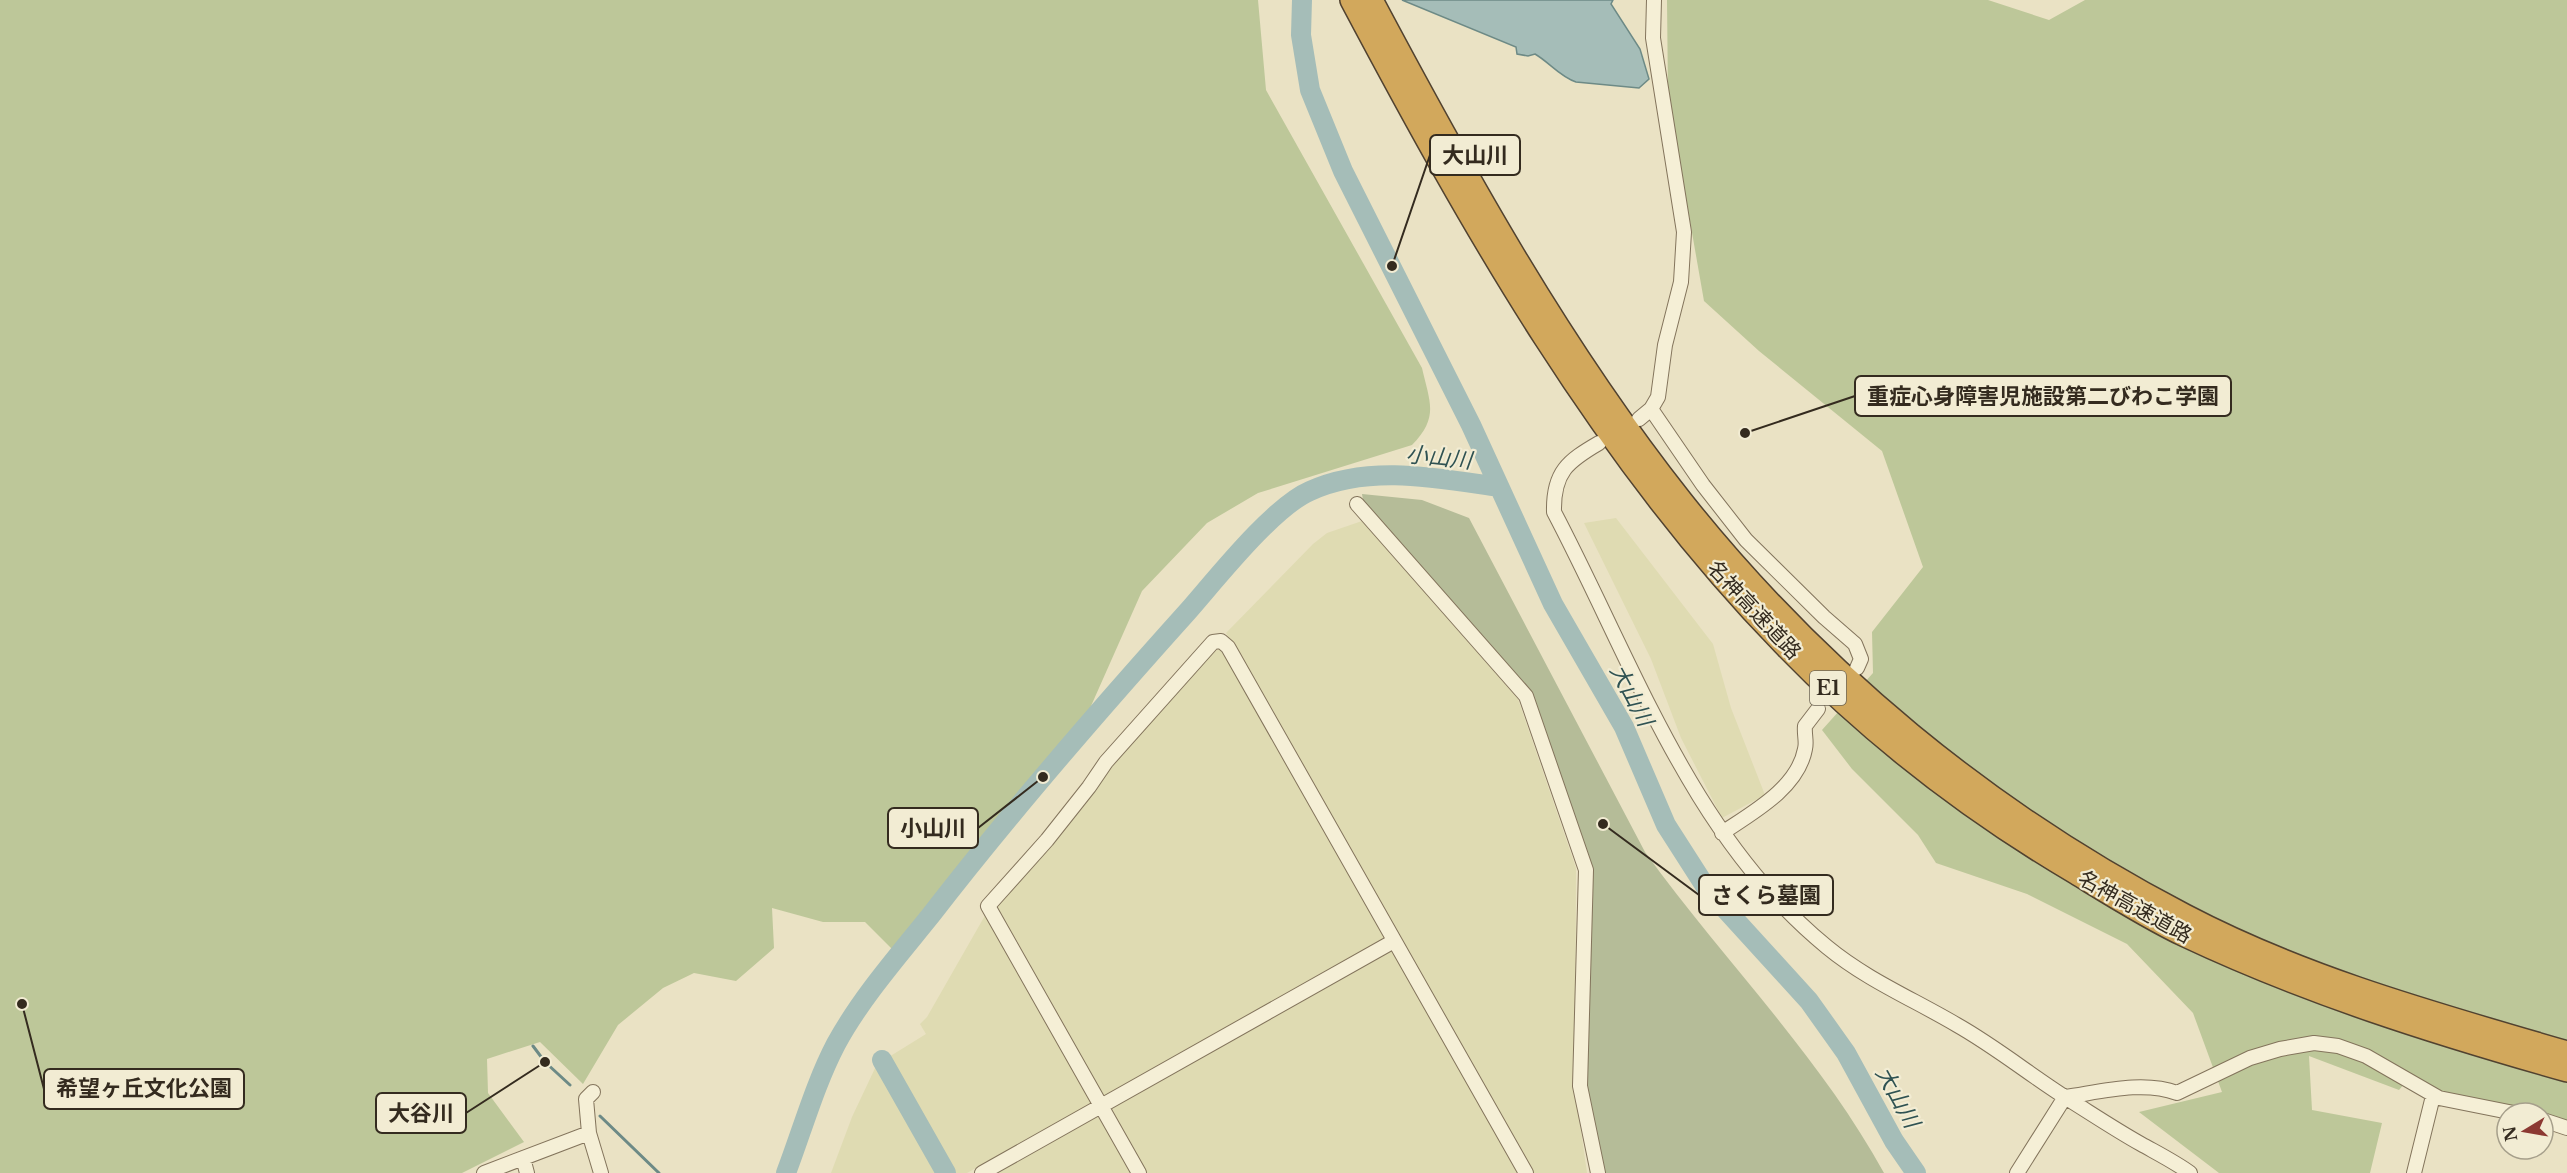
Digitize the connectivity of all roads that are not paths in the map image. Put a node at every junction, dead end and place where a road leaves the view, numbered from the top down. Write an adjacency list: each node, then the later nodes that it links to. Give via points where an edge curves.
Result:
1 (1351, 0): 13 (highway, 名神高速道路 / E1, via 1476,227 1527,311 1616,442 1718,574 1783,645 1840,699 1907,757 2016,837 2180,934 2331,998 2437,1035)
2 (1372, 0): 12 (highway, 名神高速道路 / E1, via 1491,217 1599,386 1681,499 1733,562 1853,685 1920,742 2037,828 2187,916 2337,981)
3 (1654, 0): 4 (street, via 1653,38 1684,248 1658,397)
4 (1651, 409): 5 (street); 8 (street, via 1746,540 1856,644 1861,659)
5 (1639, 419)
6 (1599, 443): 10 (street, via 1564,468 1554,496 1554,512 1663,729)
7 (1358, 504): 27 (street, via 1526,696 1586,870 1580,1086)
8 (1857, 668)
9 (1818, 709): 10 (street, via 1805,726 1804,756 1787,783 1771,800)
10 (1722, 832): 16 (street, via 1772,895 1825,946 1885,987 1978,1037)
11 (1394, 940): 17 (street); 17 (street, via 1228,647 1221,641 1213,642 1106,762 1047,840 988,906); 26 (street)
12 (2567, 1052)
13 (2567, 1071)
14 (593, 1092): 19 (street, via 586,1100)
15 (2433, 1096): 16 (street, via 2366,1056 2314,1043 2250,1058 2177,1093 2151,1087); 18 (street); 30 (street)
16 (2065, 1097): 28 (street); 29 (street)
17 (1101, 1106): 24 (street); 25 (street)
18 (2495, 1109)
19 (589, 1133): 20 (street); 23 (street)
20 (523, 1158): 21 (street); 22 (street)
21 (484, 1173)
22 (527, 1173)
23 (601, 1173)
24 (982, 1173)
25 (1139, 1173)
26 (1526, 1173)
27 (1598, 1173)
28 (2017, 1173)
29 (2190, 1173)
30 (2414, 1173)

